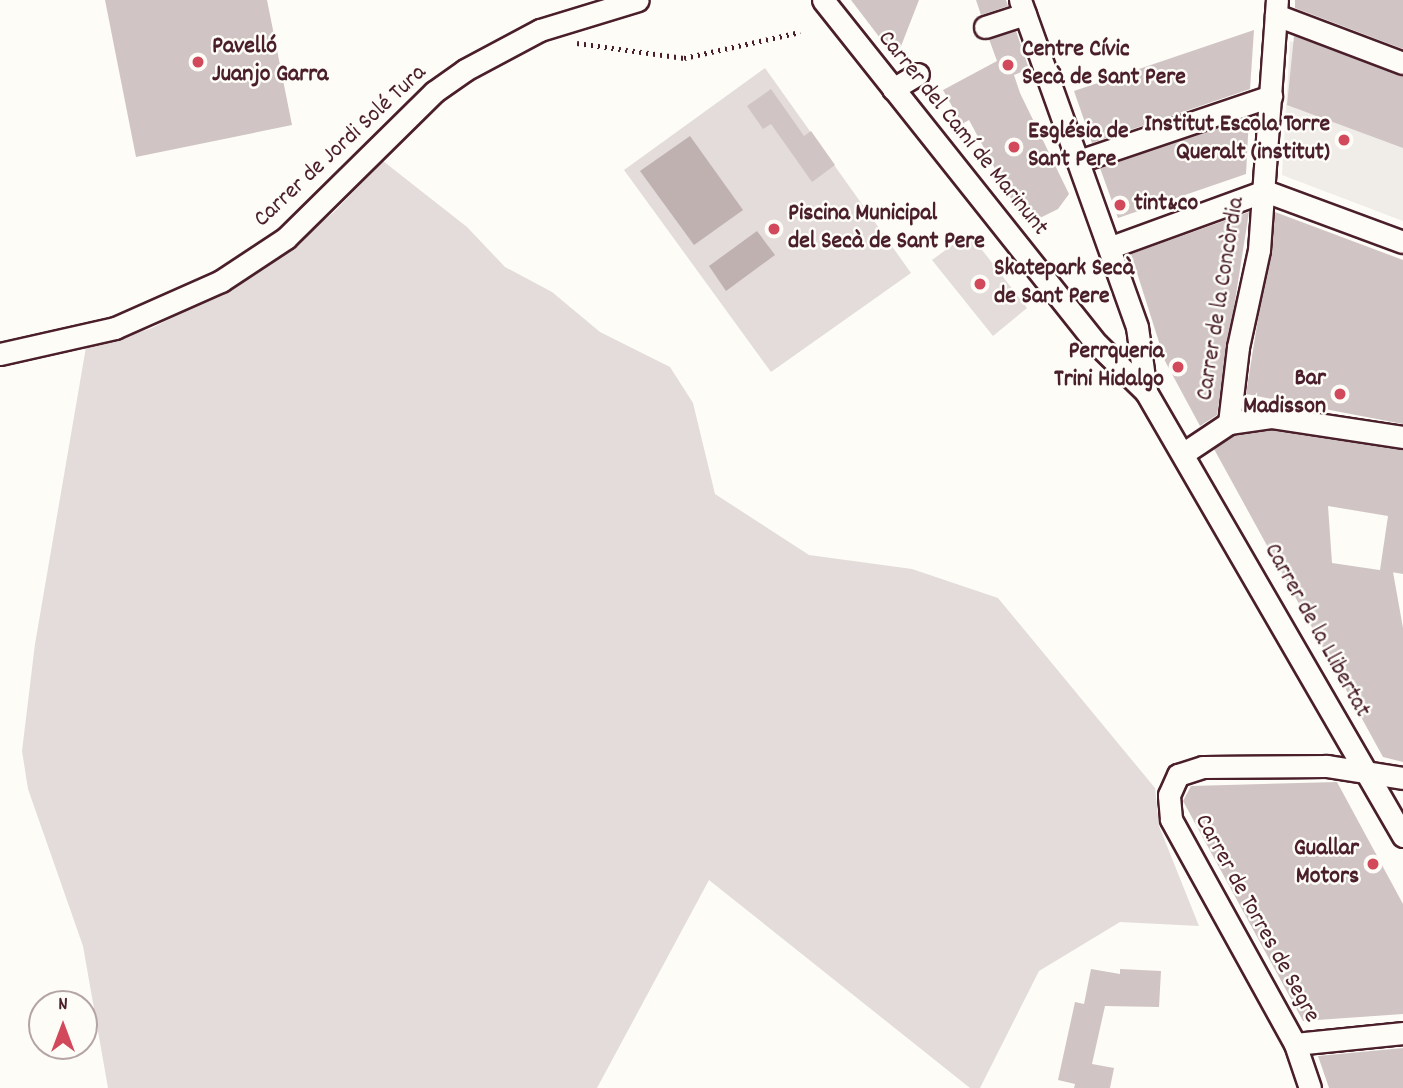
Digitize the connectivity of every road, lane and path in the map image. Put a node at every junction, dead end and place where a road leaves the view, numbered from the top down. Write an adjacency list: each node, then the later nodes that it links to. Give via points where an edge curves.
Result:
1 (638, 0): 6 (street, Carrer de Jordi Solé Tura)
2 (823, 0): 10 (street, Carrer del Camí de Marinunt)
3 (1023, 7): 5 (street); 12 (street)
4 (1276, 8): 8 (street); 11 (street, Carrer de la Concòrdia)
5 (985, 27)
6 (540, 30): 7 (path, via 595,49 684,58); 16 (street, Carrer de Jordi Solé Tura, via 434,92 320,208 243,268 115,328)
7 (800, 32)
8 (1403, 63)
9 (918, 74): 10 (street)
10 (892, 89): 17 (street, Carrer del Camí de Marinunt, via 1097,344)
11 (1271, 96): 12 (street); 13 (street, Carrer de la Concòrdia)
12 (1079, 161): 15 (street)
13 (1265, 191): 14 (street); 15 (street); 18 (street, Carrer de la Concòrdia)
14 (1403, 242)
15 (1111, 247): 17 (street, via 1137,327)
16 (0, 354)
17 (1146, 392): 20 (street, Carrer de la Llibertat)
18 (1229, 423): 19 (street, via 1271,417); 20 (street)
19 (1403, 437)
20 (1184, 453): 21 (street, Carrer de la Llibertat)
21 (1366, 771): 22 (street); 23 (street, Carrer de la Llibertat); 25 (street, Carrer de Torres de Segre, via 1203,767 1178,775 1169,795 1171,818)
22 (1403, 778)
23 (1403, 836)
24 (1403, 1033): 25 (street)
25 (1295, 1044): 26 (street, Carrer de Torres de Segre)
26 (1310, 1088)

